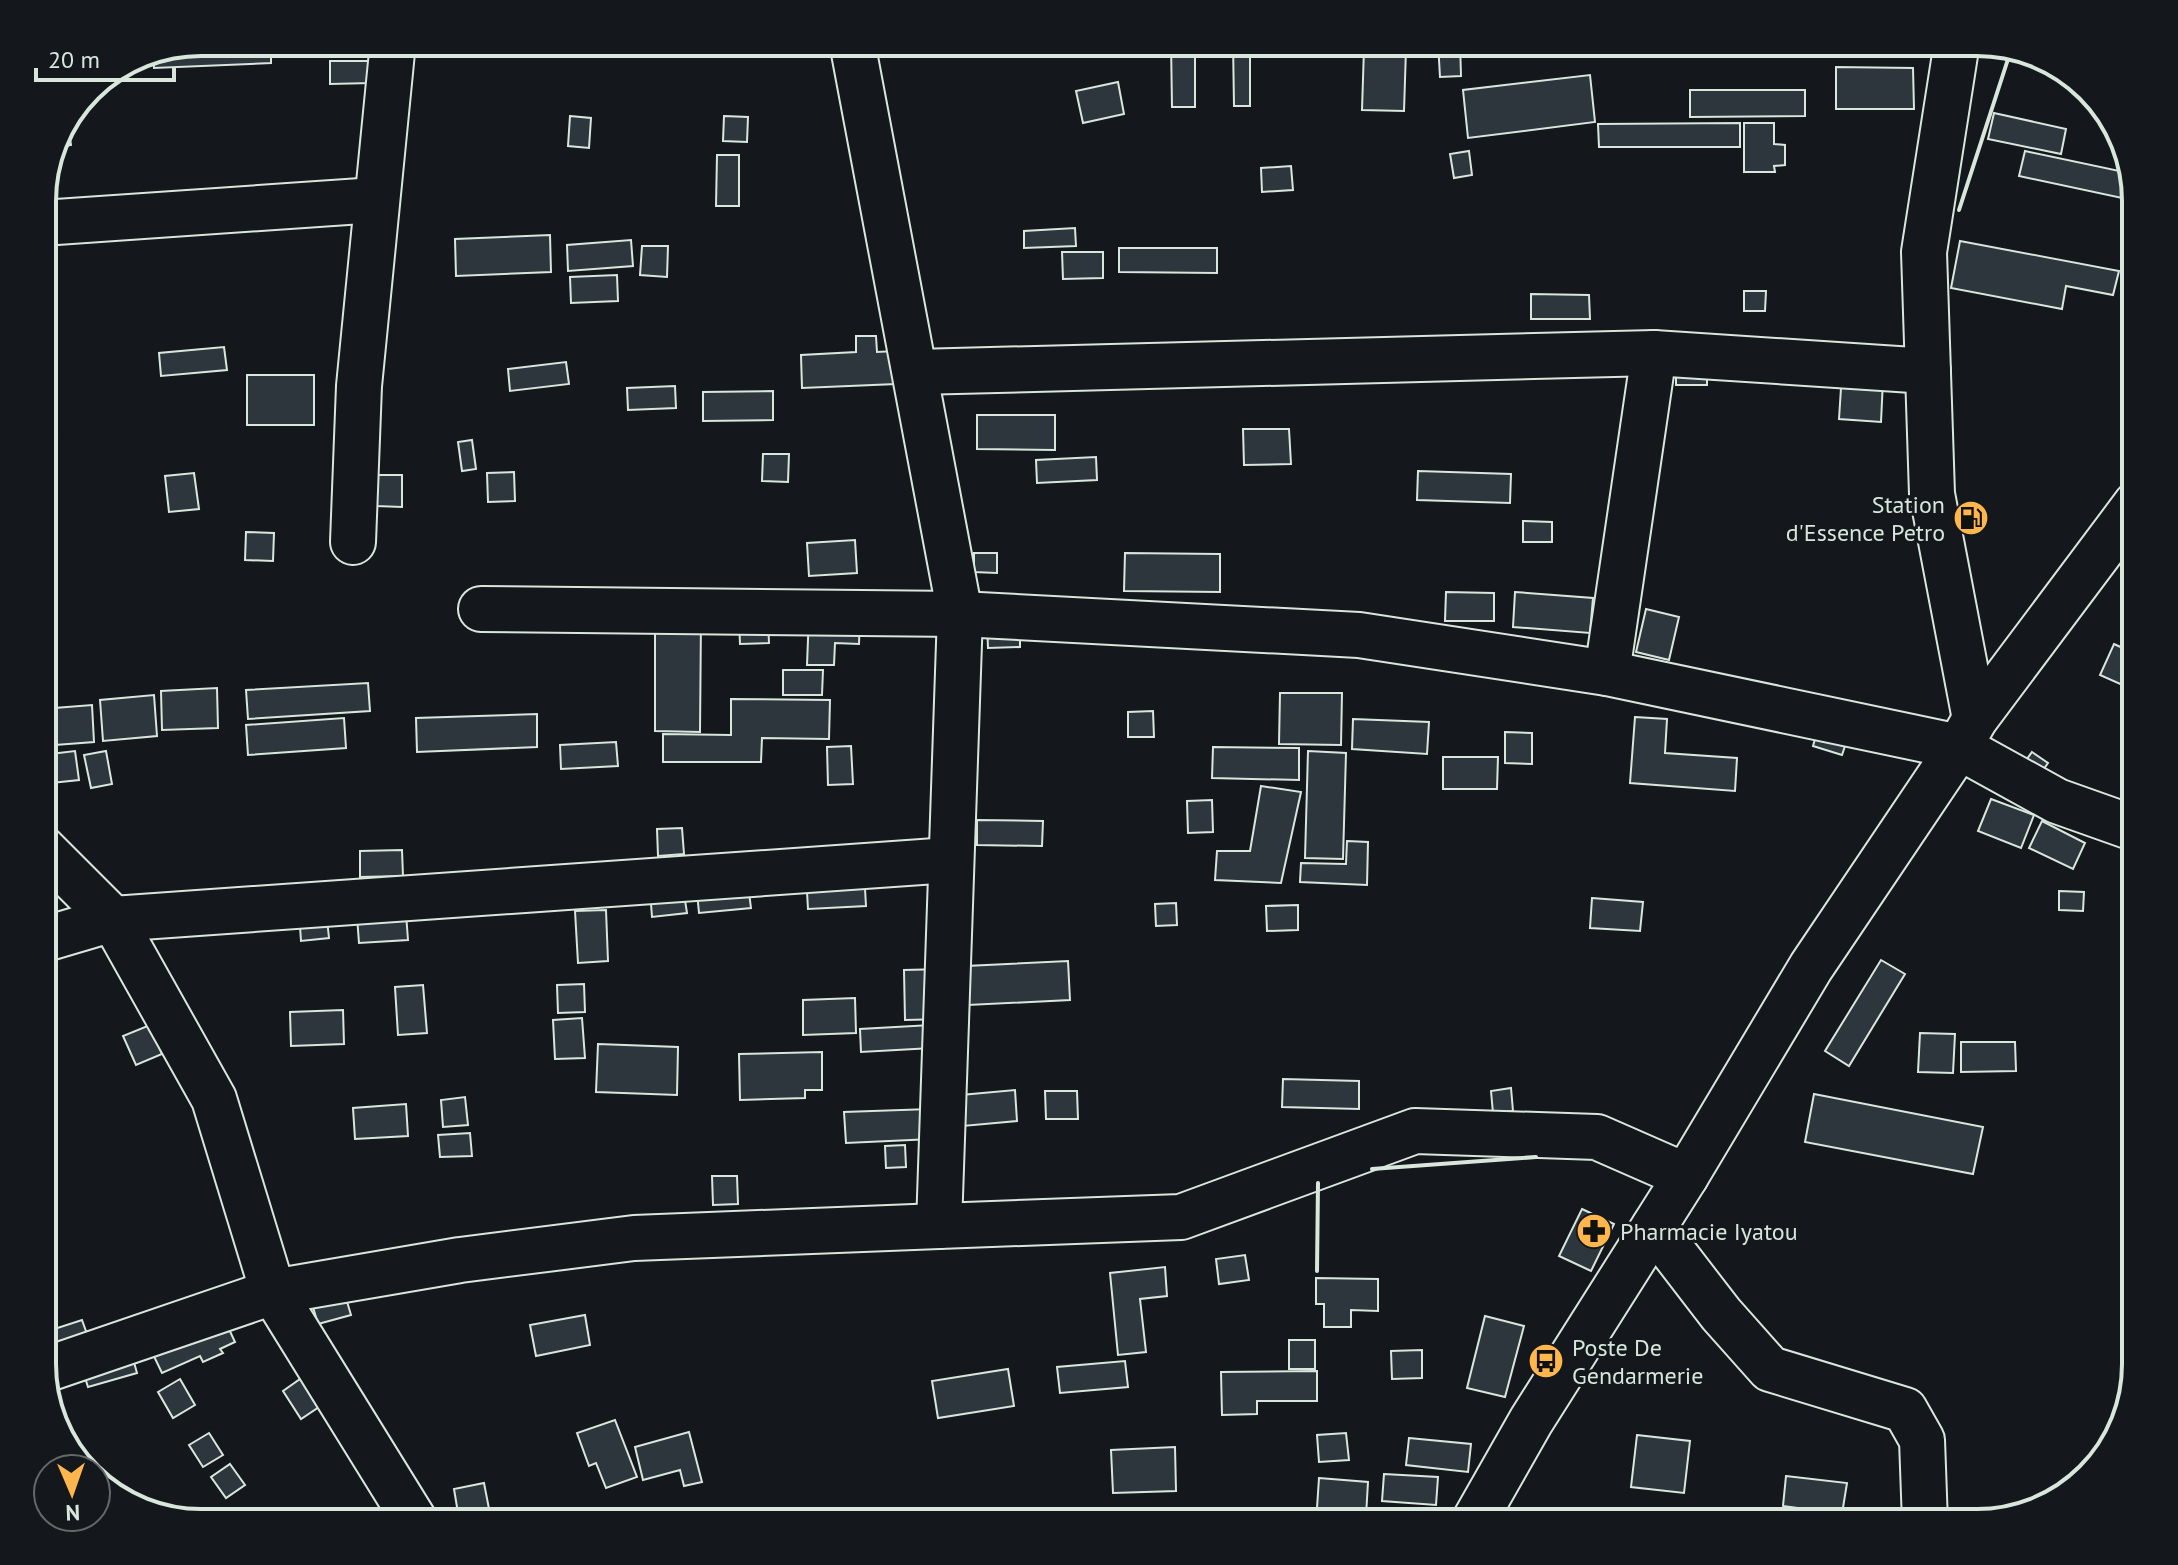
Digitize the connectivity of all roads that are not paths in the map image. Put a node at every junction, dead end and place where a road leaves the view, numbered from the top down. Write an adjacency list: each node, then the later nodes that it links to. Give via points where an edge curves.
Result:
1 (391, 56): 4 (street)
2 (855, 56): 8 (street)
3 (1955, 56): 7 (street, via 1924,252)
4 (376, 200): 5 (street); 10 (street, via 359,386)
5 (56, 222)
6 (1654, 353): 7 (street); 8 (street); 13 (street)
7 (1928, 371): 14 (street, via 1932,494)
8 (916, 372): 12 (street)
9 (2122, 523): 14 (street)
10 (353, 542)
11 (481, 609): 12 (street)
12 (960, 614): 13 (street, via 1359,635); 16 (street)
13 (1607, 673): 14 (street)
14 (1967, 733): 15 (street, via 2057,801); 20 (street, via 1811,967)
15 (2122, 824)
16 (950, 860): 18 (street); 21 (street)
17 (56, 862): 18 (street)
18 (113, 919): 19 (street); 23 (street, via 214,1099)
19 (56, 936)
20 (1686, 1176): 21 (street, via 1597,1137 1415,1131 1181,1217); 22 (street)
21 (939, 1226): 23 (street, via 634,1238)
22 (1654, 1227): 26 (street); 27 (street, via 1770,1369 1905,1410 1922,1440)
23 (273, 1292): 24 (street); 25 (street)
24 (56, 1366)
25 (407, 1509)
26 (1481, 1509)
27 (1924, 1509)

